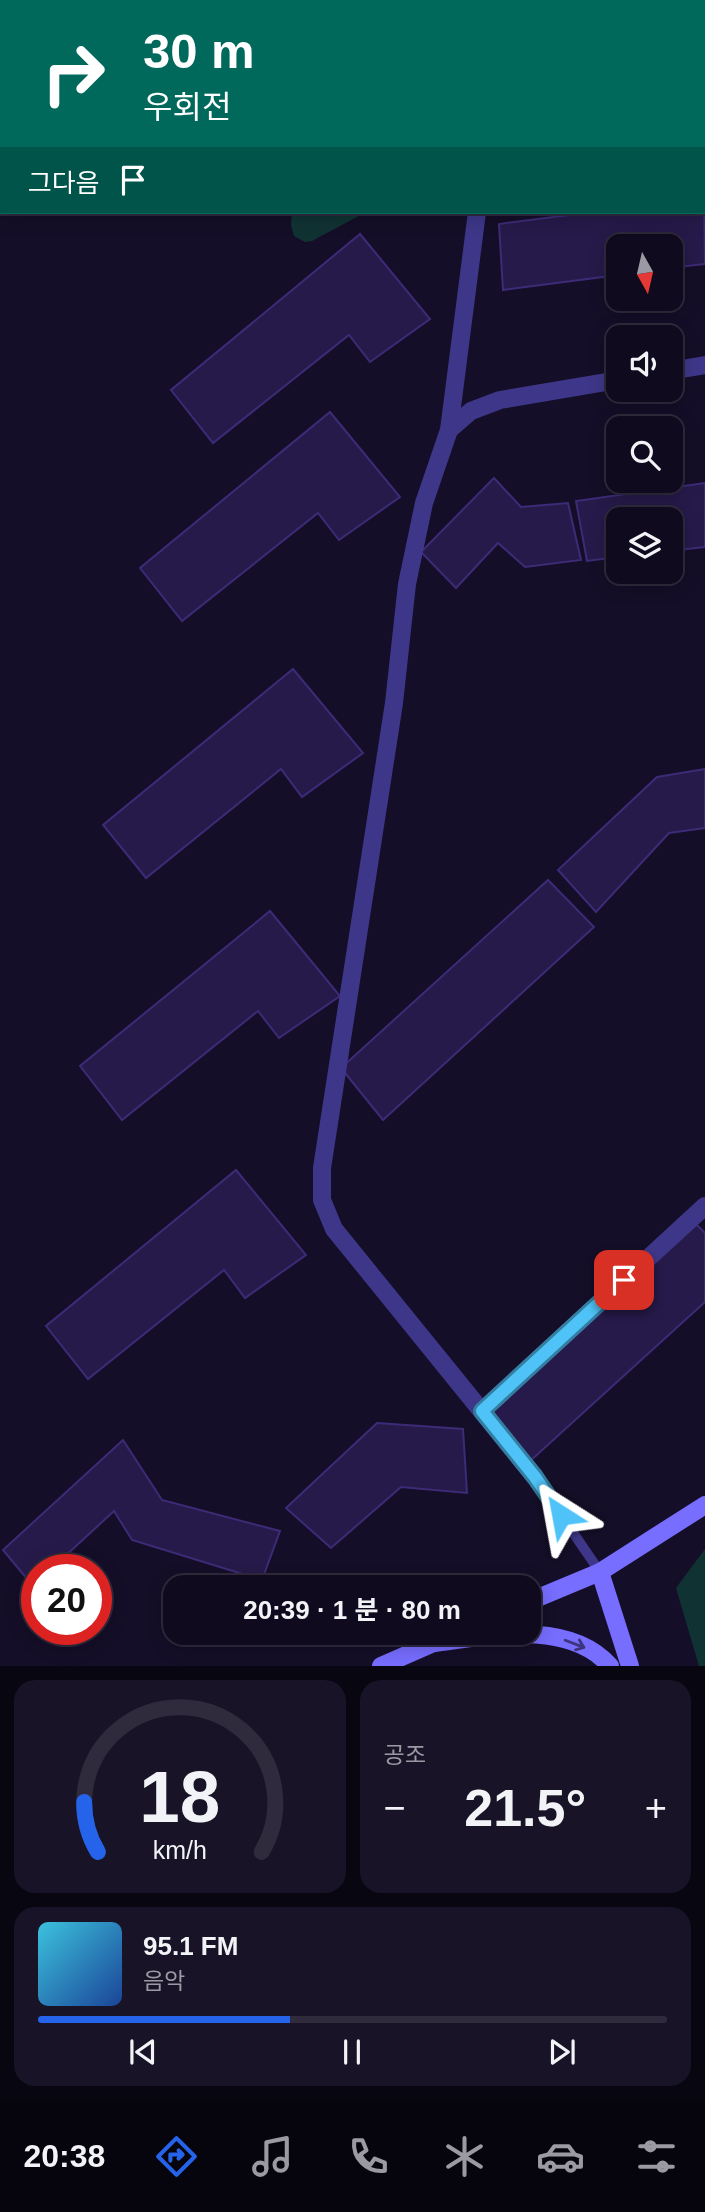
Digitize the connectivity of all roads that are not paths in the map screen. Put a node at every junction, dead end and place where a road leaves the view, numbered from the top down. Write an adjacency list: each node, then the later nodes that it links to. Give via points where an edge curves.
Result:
1 (477, 214): 5 (street)
2 (705, 365): 3 (street)
3 (683, 369)
4 (606, 382): 5 (street, via 500,400 471,411)
5 (449, 430): 7 (street, via 424,503 407,584 394,703 322,1168 322,1200 334,1229)
6 (705, 1206): 7 (street)
7 (482, 1411): 8 (street)
8 (535, 1477): 10 (lane)
9 (705, 1505): 10 (street)
10 (600, 1572): 11 (street); 16 (street)
11 (541, 1597)
12 (541, 1636): 15 (street, one-way to 15, via 580,1644)
13 (430, 1645): 14 (street)
14 (381, 1666)
15 (610, 1666)
16 (630, 1666)

